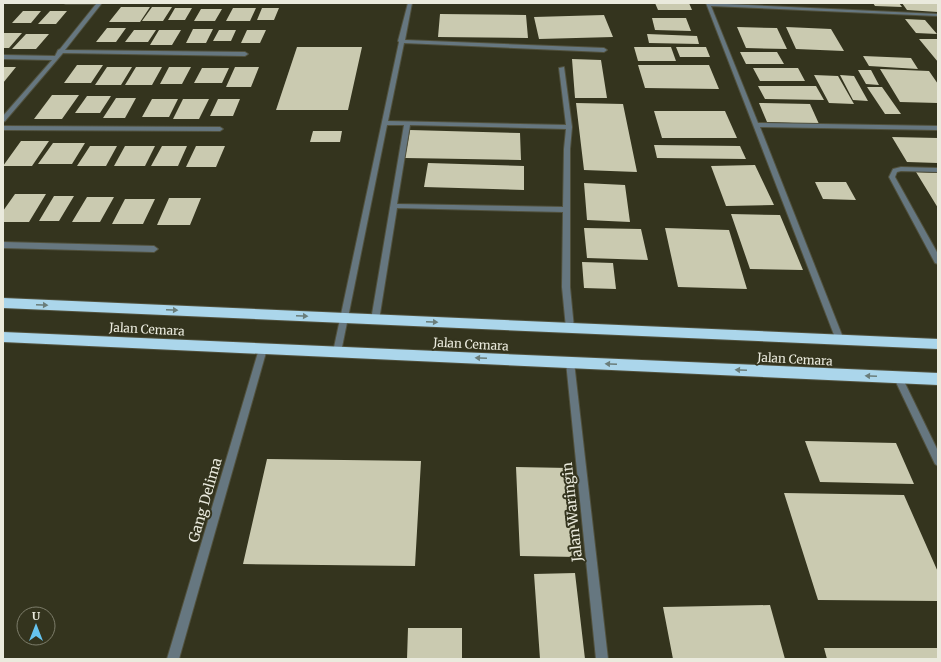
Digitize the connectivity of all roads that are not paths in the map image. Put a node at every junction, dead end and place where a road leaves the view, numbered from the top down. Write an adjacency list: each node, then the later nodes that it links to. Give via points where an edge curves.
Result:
1 (66, 3): 2 (street)
2 (99, 3): 8 (street)
3 (410, 3): 6 (street)
4 (708, 4): 5 (street); 16 (street)
5 (938, 15)
6 (401, 41): 7 (street); 14 (street)
7 (604, 50)
8 (60, 51): 9 (street); 11 (street)
9 (245, 54)
10 (3, 57): 11 (street)
11 (56, 58): 13 (street)
12 (562, 68): 17 (street)
13 (3, 120)
14 (384, 123): 15 (street); 28 (street)
15 (407, 124): 17 (street); 22 (street)
16 (756, 125): 19 (street); 32 (street)
17 (569, 127): 23 (street)
18 (3, 128): 20 (street)
19 (938, 128)
20 (220, 129)
21 (938, 170): 26 (street, via 901,169 895,171 892,177)
22 (394, 206): 23 (street); 29 (street)
23 (566, 210): 30 (street, via 566,287)
24 (3, 245): 25 (street)
25 (154, 249)
26 (938, 261)
27 (3, 303): 28 (highway, Jalan Cemara, one-way to 28)
28 (344, 318): 29 (highway, Jalan Cemara); 35 (street)
29 (376, 320): 30 (highway, Jalan Cemara, one-way to 30)
30 (570, 328): 32 (highway, Jalan Cemara)
31 (3, 337): 34 (highway, Jalan Cemara)
32 (840, 340): 33 (highway, Jalan Cemara)
33 (938, 344)
34 (263, 349): 35 (highway, Jalan Cemara); 40 (street, Gang Delima)
35 (337, 352): 36 (highway, Jalan Cemara, one-way to 35)
36 (570, 362): 37 (highway, Jalan Cemara, one-way to 36); 41 (street, Jalan Waringin)
37 (898, 378): 38 (highway, Jalan Cemara); 39 (street)
38 (938, 379)
39 (938, 461)
40 (173, 659)
41 (602, 659)

